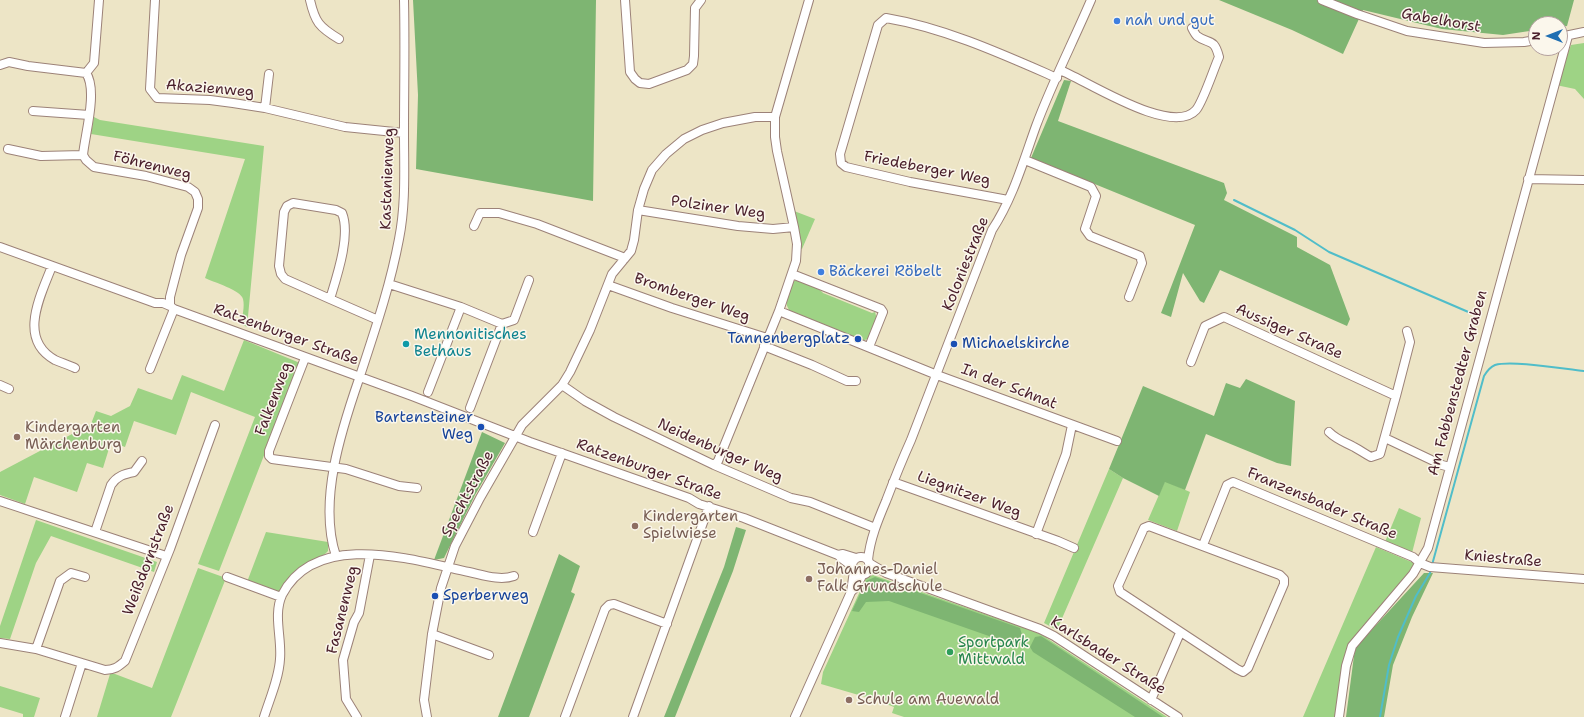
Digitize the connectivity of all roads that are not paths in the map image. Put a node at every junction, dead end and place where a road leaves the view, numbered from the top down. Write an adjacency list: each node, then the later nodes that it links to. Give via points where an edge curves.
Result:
1 (99, 0): 17 (street, via 94,63)
2 (154, 0): 20 (street, Akazienweg, via 150,89 157,98 210,100)
3 (310, 0): 13 (street, via 314,17 325,31)
4 (404, 0): 24 (street, Kastanienweg)
5 (625, 0): 6 (street, via 630,72 635,80 649,84 687,70 693,64 694,8)
6 (701, 0)
7 (809, 0): 23 (street)
8 (1091, 0): 19 (street, Koloniestraße)
9 (1322, 0): 14 (street, Gabelhorst, via 1407,31 1484,43)
10 (1192, 28): 19 (street, via 1196,36 1212,42 1219,57 1199,106 1184,118 1154,114)
11 (1584, 32): 12 (street)
12 (1568, 35)
13 (339, 38)
14 (1528, 41)
15 (1559, 56): 28 (street, Am Fabbenstedter Graben)
16 (0, 65): 17 (street, via 9,62)
17 (86, 73): 22 (street, via 91,85)
18 (269, 74): 20 (street, Akazienweg)
19 (1058, 74): 27 (street, Koloniestraße); 30 (street, Friedeberger Weg, via 904,21 886,18 878,25 840,154 841,163 846,167 910,182)
20 (265, 108): 24 (street, Akazienweg, via 345,127)
21 (33, 111): 22 (street)
22 (89, 115): 26 (street)
23 (775, 117): 31 (street, via 755,117 723,123 684,139 652,170); 33 (street, via 776,151)
24 (404, 133): 39 (street, Kastanienweg, via 404,199 400,238)
25 (8, 149): 26 (street, via 41,156)
26 (83, 155): 43 (street, Föhrenweg, via 94,167 146,176 188,187 195,192 198,208 170,297)
27 (1025, 160): 30 (street, Koloniestraße); 41 (street, via 1091,187 1096,196 1085,229 1090,236 1140,256 1142,262)
28 (1528, 179): 29 (street); 74 (street, Am Fabbenstedter Graben)
29 (1584, 180)
30 (1008, 200): 56 (street, Koloniestraße, via 992,230)
31 (638, 210): 33 (street, Polziner Weg, via 738,226 773,229); 35 (street, via 634,240)
32 (474, 226): 35 (street, via 480,213 499,213 537,224)
33 (794, 227): 37 (street, via 797,244)
34 (0, 247): 36 (street, Ratzenburger Straße)
35 (625, 258): 40 (street, via 612,274)
36 (52, 266): 43 (street, Ratzenburger Straße); 54 (street, via 36,312 35,336 54,359)
37 (792, 274): 45 (street); 51 (street, via 881,309 883,312)
38 (529, 280): 47 (street, via 514,320)
39 (389, 284): 44 (street); 46 (street, Kastanienweg)
40 (608, 285): 49 (street, Bromberger Weg); 60 (street, via 580,353)
41 (1129, 297)
42 (330, 299): 42 (street, via 285,279 281,274 279,266 284,212 287,206 294,203 336,210 342,213 345,220 343,251); 46 (street)
43 (172, 307): 52 (street, Ratzenburger Straße); 55 (street)
44 (460, 307): 47 (street); 62 (street)
45 (779, 311): 49 (street); 51 (street)
46 (378, 320): 57 (street, Kastanienweg)
47 (502, 324): 64 (street)
48 (1407, 331): 63 (street, via 1410,342)
49 (767, 338): 50 (street)
50 (764, 346): 58 (street, via 847,381); 73 (street, via 718,461)
51 (869, 347): 56 (street)
52 (305, 358): 57 (street, Ratzenburger Straße); 75 (street, Falkenweg, via 269,456 272,459)
53 (1191, 362): 63 (street, Aussiger Straße, via 1205,326 1224,317)
54 (75, 368)
55 (150, 369)
56 (937, 375): 66 (street, In der Schnat); 77 (street, Koloniestraße)
57 (359, 377): 68 (street, Ratzenburger Straße); 75 (street, Kastanienweg)
58 (856, 381)
59 (0, 385): 61 (street)
60 (562, 385): 68 (street, via 522,425); 73 (street, Neidenburger Weg, via 614,417)
61 (9, 389)
62 (428, 392)
63 (1396, 396): 69 (street)
64 (470, 408)
65 (215, 425): 89 (street, Weißdornstraße)
66 (1072, 425): 70 (street, In der Schnat); 76 (street, In der Schnat)
67 (1329, 432): 69 (street, via 1335,438 1371,457 1380,454)
68 (516, 435): 71 (street, Ratzenburger Straße); 93 (street, Spechtstraße, via 455,546)
69 (1385, 438): 74 (street)
70 (1117, 441)
71 (562, 453): 80 (street, Ratzenburger Straße); 83 (street, Ratzenburger Straße)
72 (142, 461): 82 (street, via 134,472 125,474 111,485)
73 (714, 465): 81 (street, Neidenburger Weg, via 791,498 810,502)
74 (1450, 468): 92 (street, Am Fabbenstedter Graben, via 1428,548)
75 (334, 469): 78 (street, via 346,469 399,486); 90 (street, Kastanienweg, via 329,506 332,545)
76 (1058, 477): 84 (street, Liegnitzer Weg)
77 (893, 482): 81 (street, Koloniestraße); 84 (street, Liegnitzer Weg)
78 (416, 488)
79 (0, 501): 82 (street)
80 (709, 506): 88 (street, Ratzenburger Straße); 103 (street)
81 (875, 528): 91 (street, Koloniestraße, via 866,545)
82 (95, 532): 89 (street)
83 (533, 532)
84 (1036, 534): 86 (street, Liegnitzer Weg)
85 (1203, 545): 92 (street, Franzensbader Straße, via 1227,485 1232,482 1413,557); 104 (street, via 1149,526 1144,528 1118,586 1120,592); 104 (street, via 1280,575 1284,579 1284,584 1244,672)
86 (1074, 548)
87 (370, 554): 90 (street); 93 (street); 113 (street, Fasanenweg, via 359,613 343,660 346,699)
88 (838, 555): 91 (street, Ratzenburger Straße); 94 (street, Ratzenburger Straße)
89 (166, 556): 109 (street, Weißdornstraße, via 125,661 112,670)
90 (336, 556): 102 (street, via 319,561 304,570 290,582)
91 (863, 560): 94 (street, via 853,563); 95 (street, via 869,569); 96 (street, Karlsbader Straße)
92 (1420, 563): 100 (street, Kniestraße, via 1432,567); 119 (street, Am Fabbenstedter Graben, via 1352,646 1346,666)
93 (448, 567): 97 (street, via 495,577); 105 (street, Spechtstraße)
94 (853, 569): 95 (street, via 859,574); 101 (street)
95 (864, 573): 96 (street, Karlsbader Straße); 101 (street)
96 (886, 573): 110 (street, Karlsbader Straße, via 1040,629)
97 (514, 576)
98 (85, 577): 107 (street, via 71,573 60,581)
99 (227, 577): 102 (street)
100 (1584, 579)
101 (850, 592): 117 (street)
102 (281, 597): 112 (street, via 278,614 280,658)
103 (668, 624): 115 (street, via 614,604 609,605 605,609); 116 (street)
104 (1180, 633): 110 (street)
105 (432, 634): 108 (street); 114 (street, Spechtstraße, via 424,700)
106 (0, 643): 107 (street, Weißdornstraße)
107 (36, 649): 109 (street, Weißdornstraße)
108 (489, 655)
109 (82, 663): 111 (street)
110 (1151, 700): 118 (street, Karlsbader Straße)
111 (65, 717)
112 (264, 717)
113 (357, 717)
114 (427, 717)
115 (565, 717)
116 (632, 717)
117 (795, 717)
118 (1178, 717)
119 (1339, 717)

